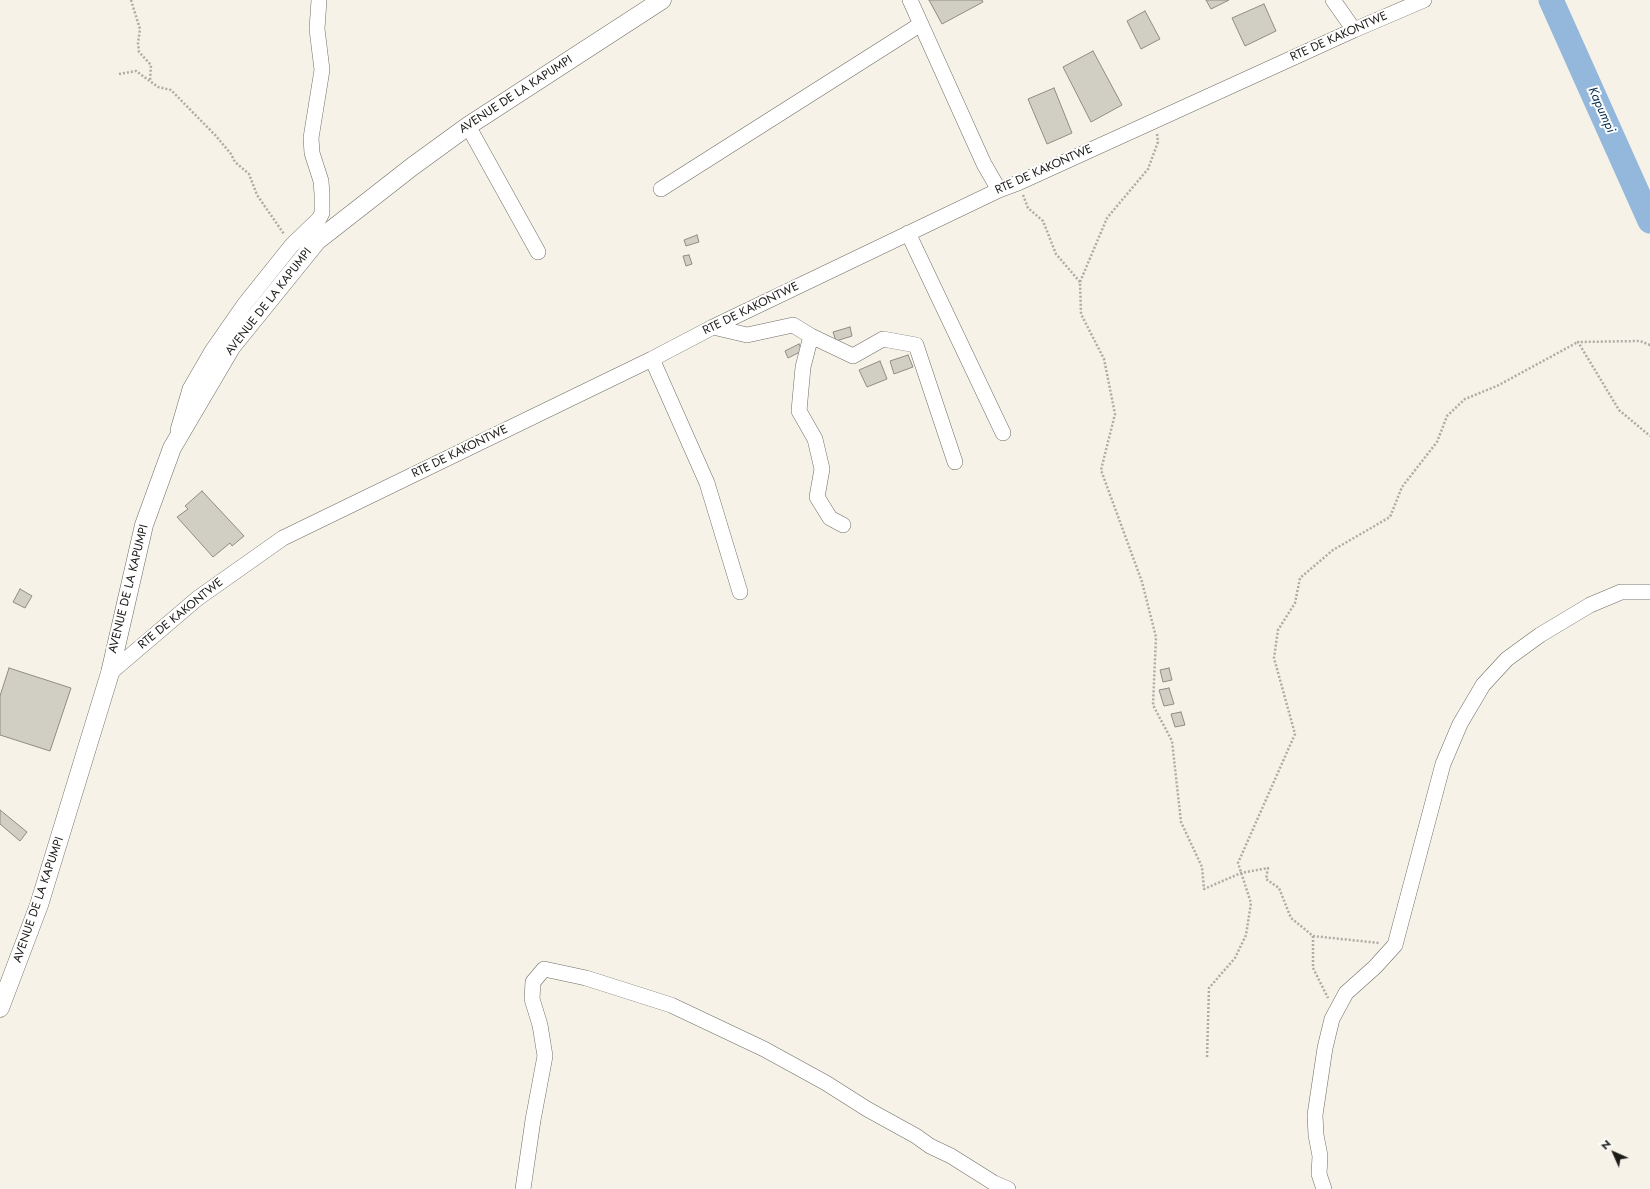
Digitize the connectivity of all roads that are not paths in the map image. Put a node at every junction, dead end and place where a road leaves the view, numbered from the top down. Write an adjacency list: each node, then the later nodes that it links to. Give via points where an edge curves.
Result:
1 (319, 0): 17 (street, via 318,29 322,70 310,138 321,181 322,213 292,245 244,305 208,358 190,389)
2 (662, 0): 8 (main road, AVENUE DE LA KAPUMPI)
3 (910, 0): 6 (street)
4 (1333, 0): 7 (street)
5 (1424, 0): 7 (street, RTE DE KAKONTWE)
6 (921, 24): 9 (street); 10 (street, via 984,164)
7 (1354, 30): 10 (street, RTE DE KAKONTWE)
8 (468, 126): 12 (street); 17 (main road, AVENUE DE LA KAPUMPI, via 317,241 232,346)
9 (661, 189)
10 (999, 190): 11 (street, RTE DE KAKONTWE)
11 (908, 233): 13 (street, RTE DE KAKONTWE); 16 (street)
12 (538, 252)
13 (713, 327): 14 (street, via 747,335 793,326); 15 (street, RTE DE KAKONTWE)
14 (811, 336): 18 (street, via 853,356 883,339 916,345); 19 (street, via 803,367 799,411 815,439 822,469 817,497 830,518)
15 (652, 360): 20 (street, via 707,483); 22 (street, RTE DE KAKONTWE, via 283,538 198,598)
16 (1003, 433)
17 (172, 448): 22 (main road, AVENUE DE LA KAPUMPI, via 144,524)
18 (955, 462)
19 (843, 525)
20 (740, 592)
21 (1650, 592): 26 (street, via 1621,592 1590,605 1540,635 1507,659 1483,685 1460,724 1443,764 1395,945 1346,993 1335,1013 1325,1048 1316,1115 1319,1174)
22 (110, 673): 23 (main road, AVENUE DE LA KAPUMPI, via 39,905)
23 (0, 1008)
24 (523, 1189): 25 (street, via 545,1056 540,1024 532,999 533,982 544,969 586,978 671,1005 764,1049)
25 (1008, 1189)
26 (1324, 1189)

